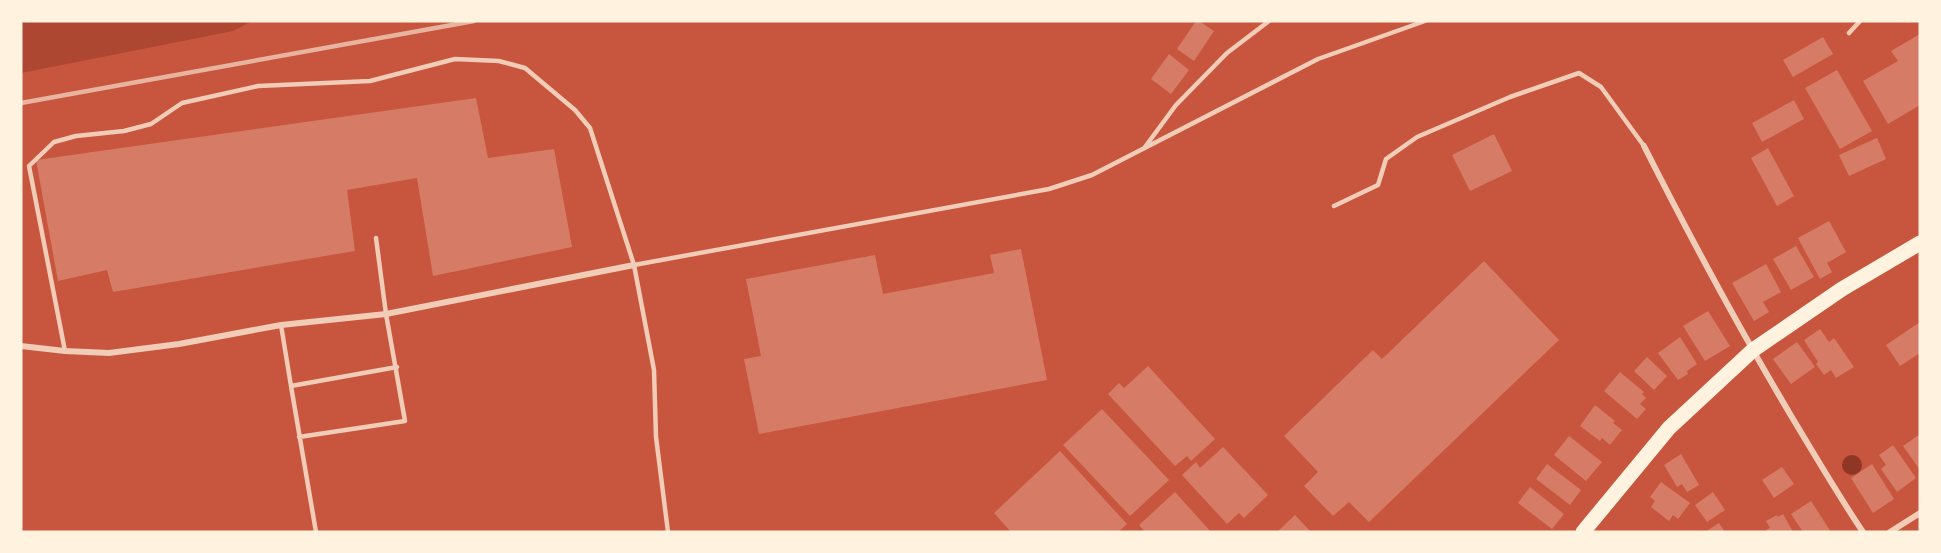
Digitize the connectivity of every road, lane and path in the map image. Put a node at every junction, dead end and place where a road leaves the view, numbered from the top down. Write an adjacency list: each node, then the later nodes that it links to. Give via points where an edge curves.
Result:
1 (1269, 21): 7 (lane, via 1227,53 1176,105)
2 (1425, 21): 4 (lane)
3 (1860, 21): 5 (lane)
4 (1410, 23): 7 (lane, via 1318,59)
5 (1849, 33)
6 (1644, 146): 8 (lane, via 1600,87 1580,73 1510,97 1417,137 1386,159 1378,184); 15 (street)
7 (1145, 147): 11 (lane, via 1092,175 1049,189)
8 (1334, 206)
9 (376, 238): 12 (lane)
10 (1920, 243): 15 (main road, via 1842,289)
11 (634, 265): 12 (street); 16 (lane, via 590,128 575,110 525,68 499,61 455,59 370,81 258,86 182,103 151,124 54,142 29,166); 22 (lane, via 654,370 656,437)
12 (387, 314): 13 (street); 17 (lane)
13 (281, 325): 16 (street, via 179,345 109,353); 18 (lane)
14 (21, 346): 16 (street)
15 (1753, 350): 23 (main road, via 1669,428); 24 (street)
16 (64, 351)
17 (397, 367): 18 (lane); 19 (lane, via 405,421)
18 (291, 386): 19 (lane)
19 (299, 437): 21 (lane)
20 (1920, 513): 25 (street)
21 (316, 532)
22 (668, 532)
23 (1583, 532)
24 (1863, 532)
25 (1890, 532)

